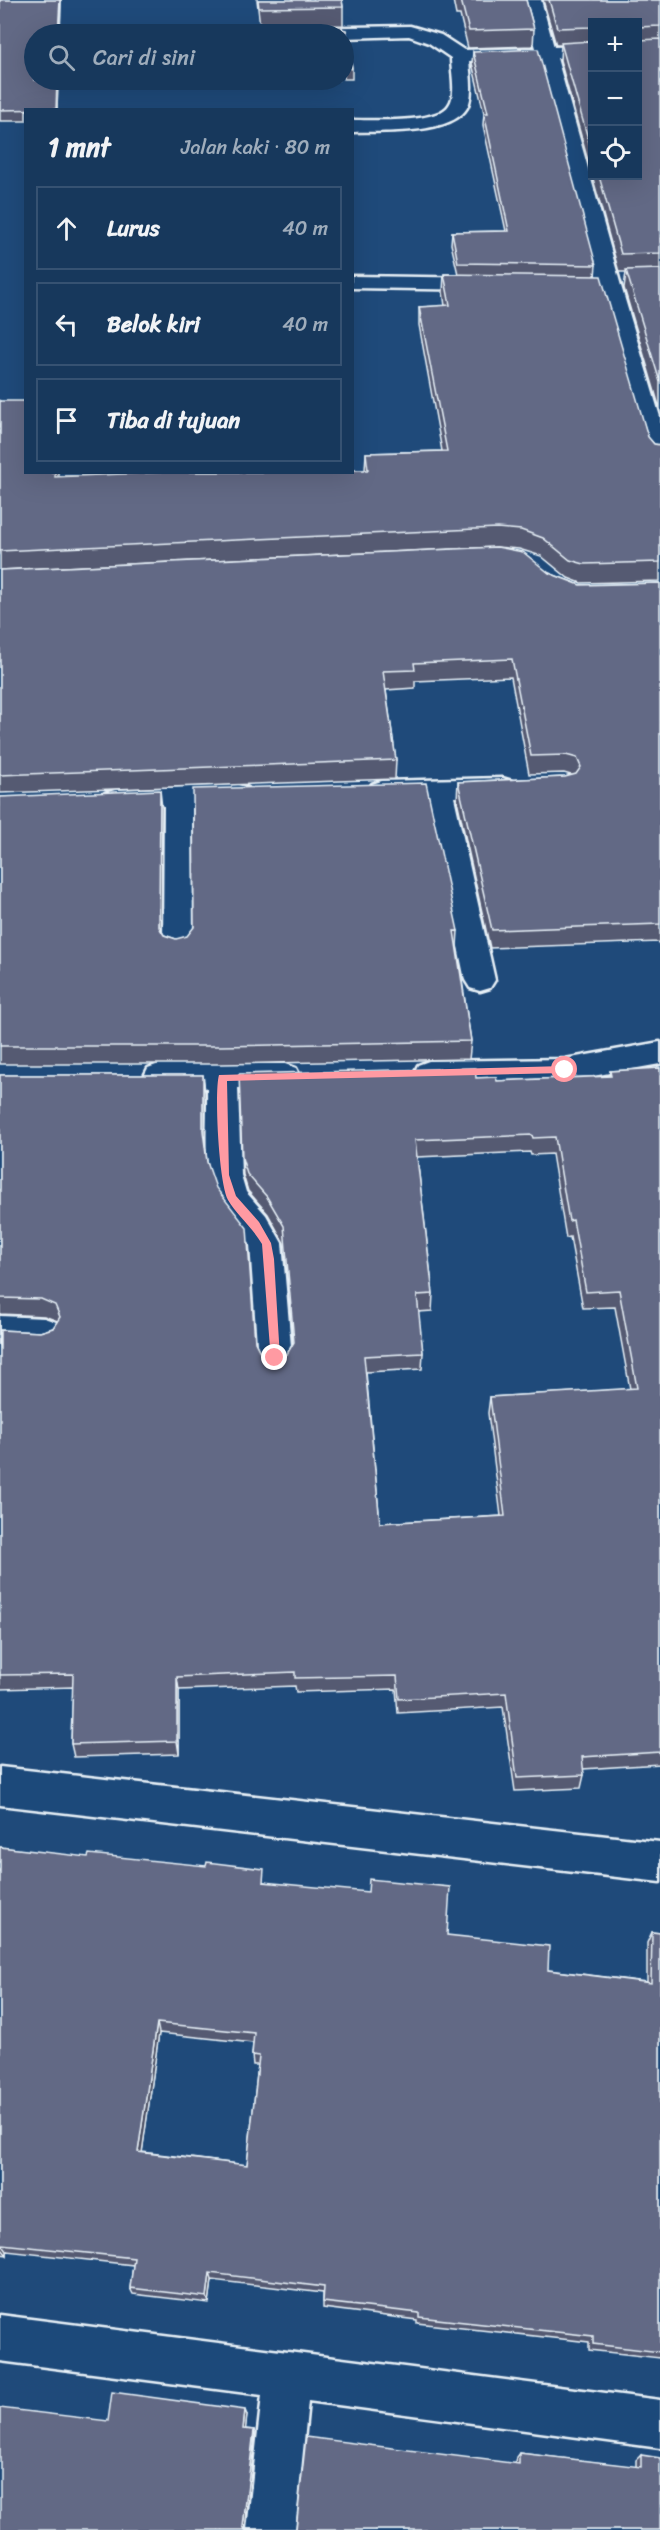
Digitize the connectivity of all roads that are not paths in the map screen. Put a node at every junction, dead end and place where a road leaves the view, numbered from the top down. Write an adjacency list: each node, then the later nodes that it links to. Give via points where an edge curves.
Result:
1 (532, 0): 4 (street)
2 (354, 32): 5 (street, via 410,31 435,39)
3 (588, 51): 4 (street)
4 (546, 52): 5 (street); 7 (street)
5 (460, 56): 6 (street, via 460,104 456,112 418,123)
6 (354, 126)
7 (616, 281): 10 (street); 11 (street)
8 (354, 282): 9 (street)
9 (505, 284)
10 (586, 285)
11 (660, 455)
12 (530, 785): 13 (street)
13 (439, 789): 14 (street); 19 (street)
14 (356, 791)
15 (261, 794): 16 (street)
16 (178, 796): 17 (street); 18 (street)
17 (95, 800)
18 (178, 945)
19 (480, 980)
20 (660, 1053): 21 (street, via 565,1070)
21 (400, 1073)
22 (317, 1075): 24 (street)
23 (129, 1076): 24 (street)
24 (222, 1077): 27 (street, via 225,1175 232,1198 266,1243)
25 (0, 1330): 26 (street)
26 (44, 1332)
27 (275, 1358)
28 (0, 1786): 29 (street)
29 (660, 1862)
30 (0, 2338): 31 (street)
31 (287, 2375): 32 (street); 33 (street)
32 (660, 2424)
33 (271, 2530)

